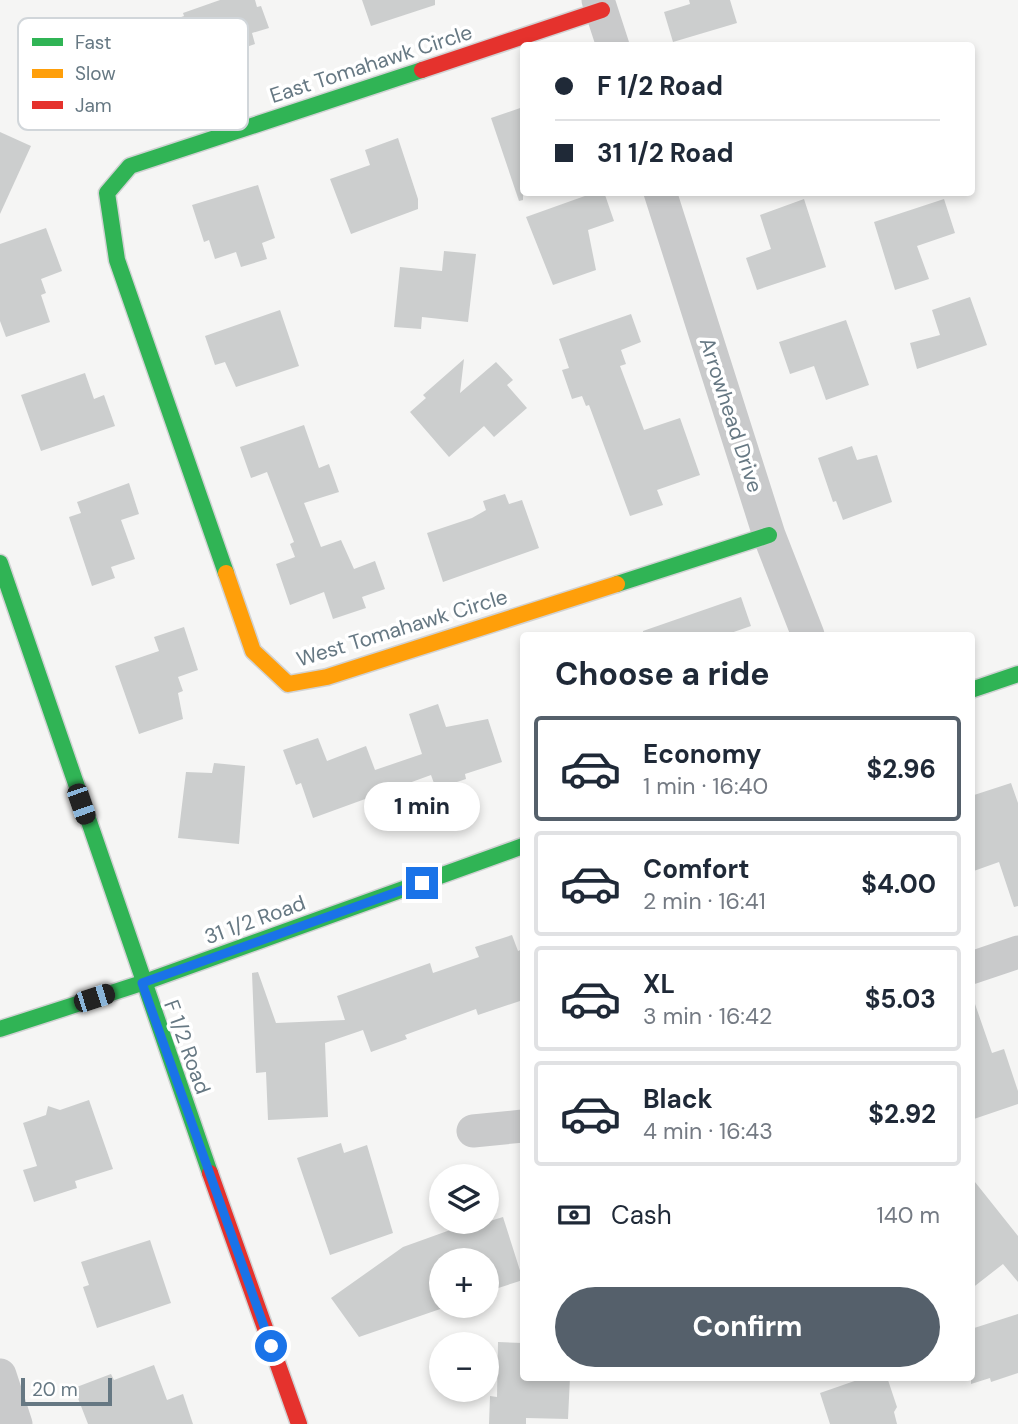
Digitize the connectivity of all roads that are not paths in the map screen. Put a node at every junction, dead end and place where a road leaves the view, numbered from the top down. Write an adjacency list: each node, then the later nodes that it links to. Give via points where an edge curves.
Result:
1 (600, 5): 2 (street); 3 (street, East Tomahawk Circle)
2 (612, 42)
3 (248, 126)
4 (235, 130): 6 (street, East Tomahawk Circle, via 130,166 107,193 117,260)
5 (661, 196): 7 (street, Arrowhead Drive)
6 (185, 457): 7 (street, West Tomahawk Circle, via 253,651 288,684 327,677)
7 (769, 535): 10 (street, Arrowhead Drive)
8 (0, 563): 9 (street, F 1/2 Road)
9 (6, 602): 16 (street, F 1/2 Road)
10 (807, 632)
11 (1018, 674): 12 (street)
12 (975, 689)
13 (520, 847): 16 (street, 31 1/2 Road)
14 (1018, 952): 15 (street)
15 (975, 967)
16 (142, 983): 17 (street, 31 1/2 Road); 22 (street, F 1/2 Road)
17 (0, 1030)
18 (520, 1126): 19 (street)
19 (474, 1131)
20 (0, 1375): 21 (street)
21 (16, 1424)
22 (299, 1424)

